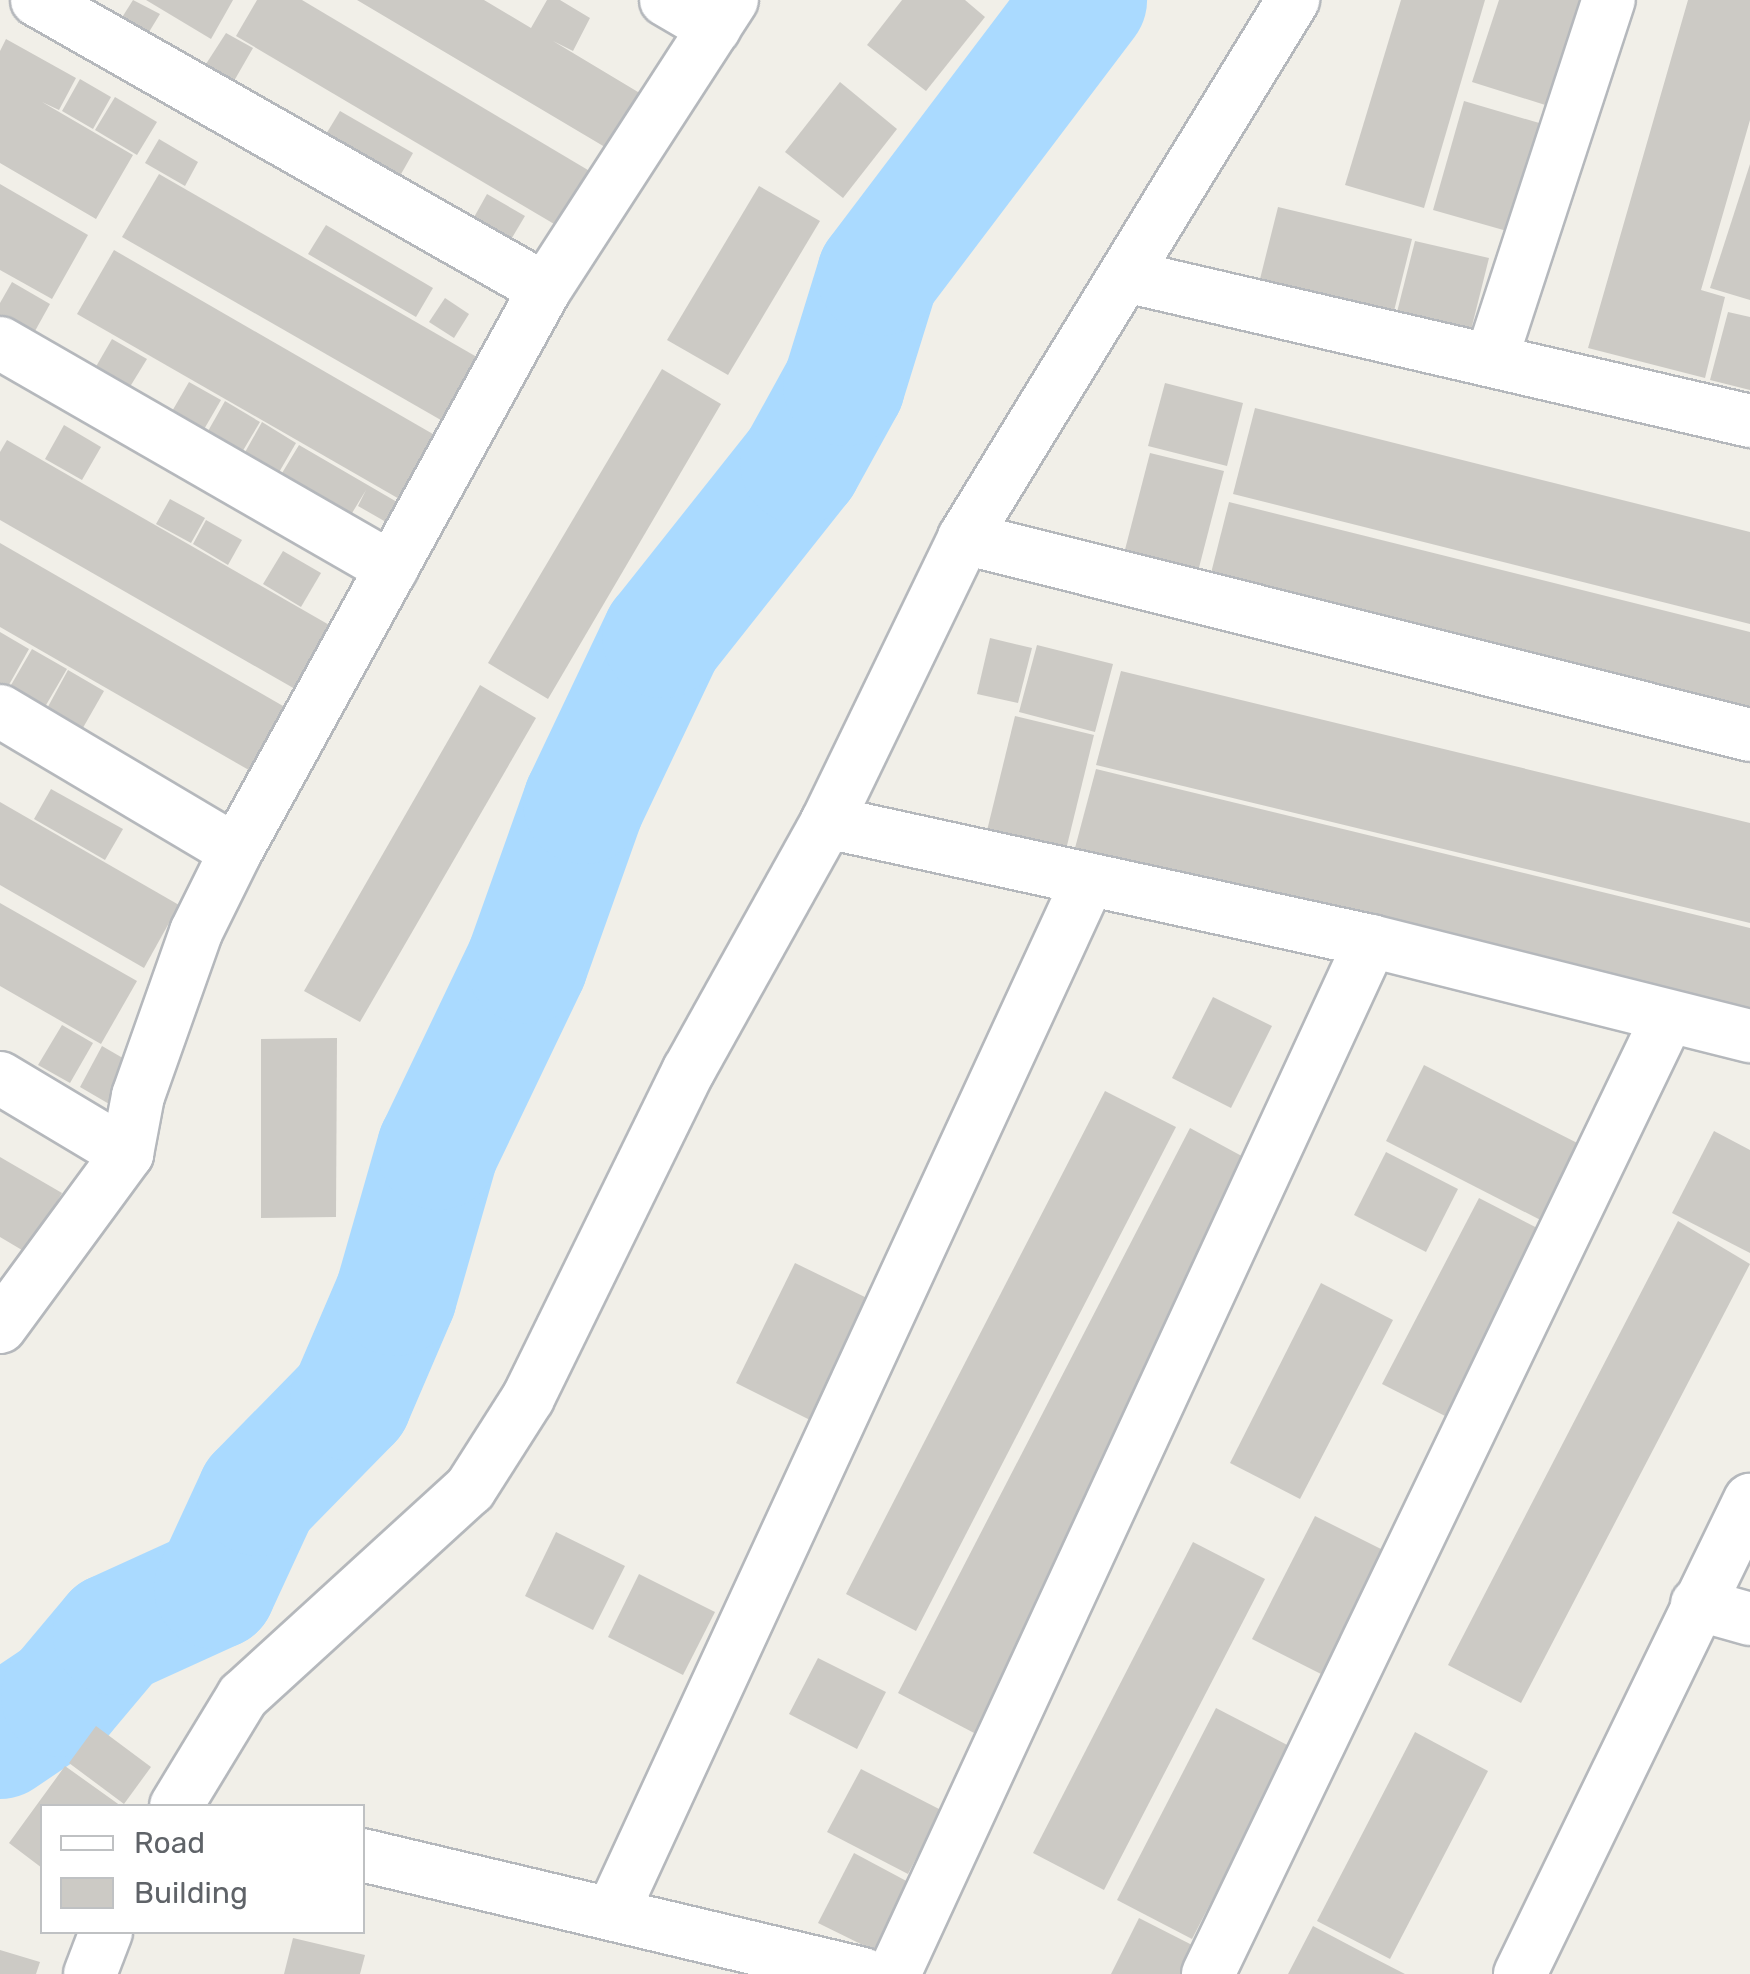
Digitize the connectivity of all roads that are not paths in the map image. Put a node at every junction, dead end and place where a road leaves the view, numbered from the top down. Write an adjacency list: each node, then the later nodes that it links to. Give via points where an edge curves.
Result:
1 (37, 0): 7 (street)
2 (666, 0): 5 (street)
3 (1294, 0): 6 (street)
4 (1609, 0): 9 (street)
5 (723, 14): 7 (street)
6 (1126, 276): 9 (street); 11 (street)
7 (545, 289): 12 (street)
8 (0, 343): 12 (street)
9 (1491, 360): 10 (street)
10 (1750, 420)
11 (964, 538): 14 (street); 15 (street)
12 (392, 568): 16 (street)
13 (0, 711): 16 (street)
14 (1750, 735)
15 (827, 822): 17 (street); 27 (street, via 690,1070 528,1398 480,1474 244,1696)
16 (236, 851): 22 (street, via 196,932 138,1096)
17 (1089, 879): 18 (street); 29 (street)
18 (1370, 941): 19 (street); 33 (street)
19 (1667, 1019): 20 (street); 34 (street)
20 (1750, 1036)
21 (0, 1078): 22 (street)
22 (127, 1154): 23 (street)
23 (0, 1327)
24 (1750, 1500): 25 (street)
25 (1697, 1604): 26 (street); 35 (street)
26 (1750, 1619)
27 (177, 1804)
28 (365, 1856): 29 (street)
29 (613, 1911): 32 (street)
30 (105, 1934): 31 (street)
31 (90, 1974)
32 (864, 1974)
33 (894, 1974)
34 (1208, 1974)
35 (1520, 1974)

